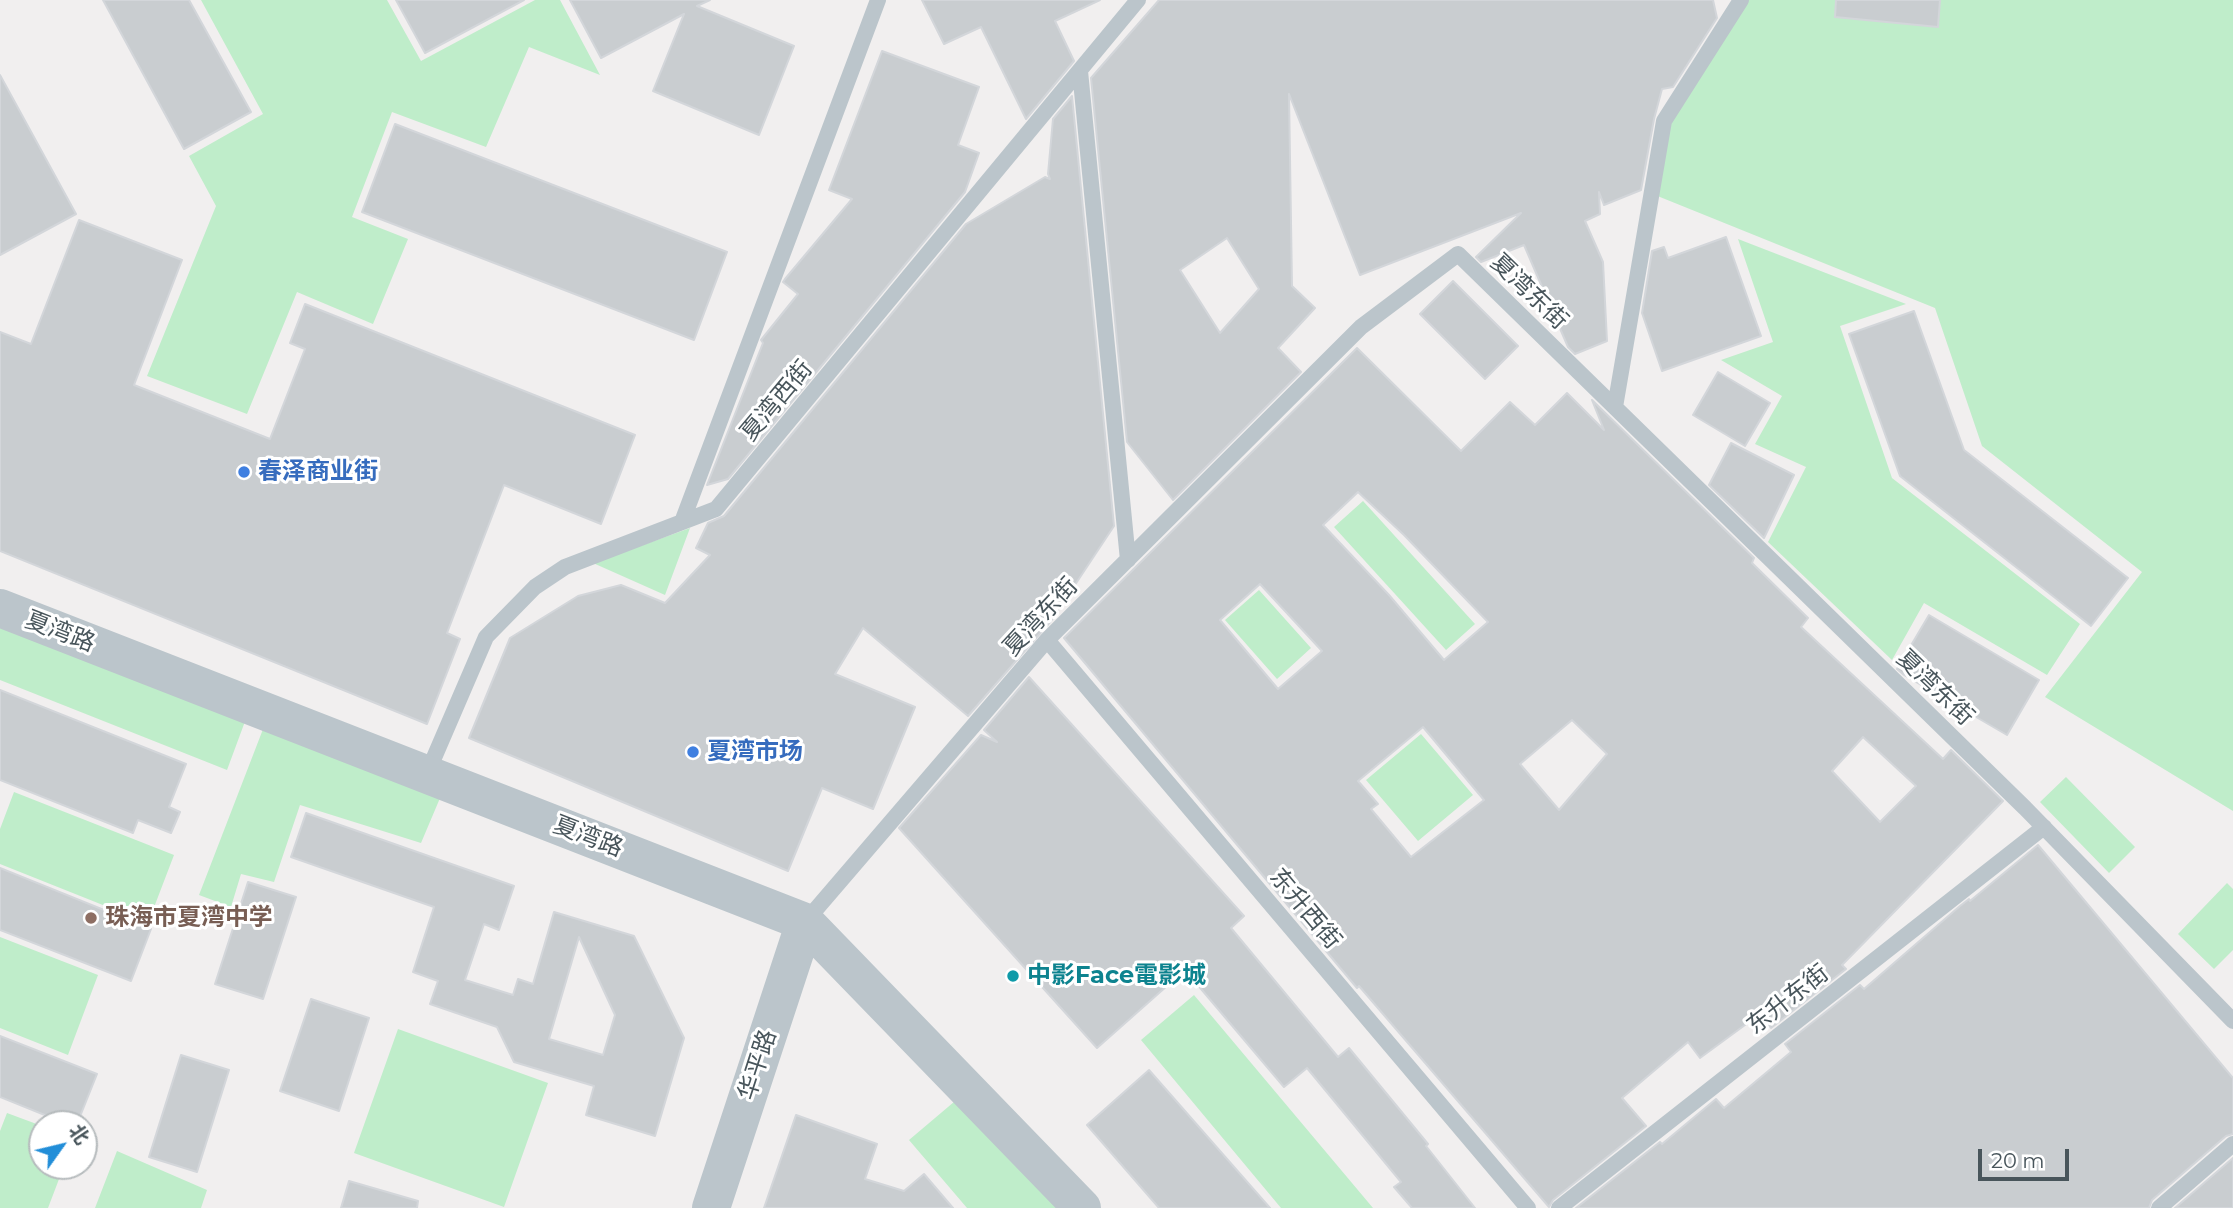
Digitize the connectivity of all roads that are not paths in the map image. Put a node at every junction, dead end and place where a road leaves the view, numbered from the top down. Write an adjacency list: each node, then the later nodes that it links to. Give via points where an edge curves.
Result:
1 (878, 0): 6 (lane)
2 (1138, 0): 4 (lane, 夏湾西街)
3 (1741, 0): 5 (lane, via 1664,121)
4 (1080, 71): 6 (lane, 夏湾西街, via 716,509); 7 (lane)
5 (1615, 407): 7 (lane, 夏湾东街, via 1458,254 1361,327); 11 (lane, 夏湾东街)
6 (682, 522): 10 (lane, 夏湾西街, via 565,566 527,595 486,637)
7 (1128, 560): 9 (lane, 夏湾东街)
8 (0, 608): 10 (street, 夏湾路)
9 (1048, 640): 12 (lane, 夏湾东街); 17 (lane, 东升西街)
10 (427, 774): 12 (street, 夏湾路)
11 (2044, 827): 13 (lane, 夏湾东街); 18 (lane, 东升东街)
12 (806, 922): 15 (street, 华平路); 16 (street, 夏湾路)
13 (2233, 1021)
14 (2233, 1144): 19 (lane)
15 (711, 1208)
16 (1082, 1208)
17 (1528, 1208)
18 (1559, 1208)
19 (2159, 1208)

